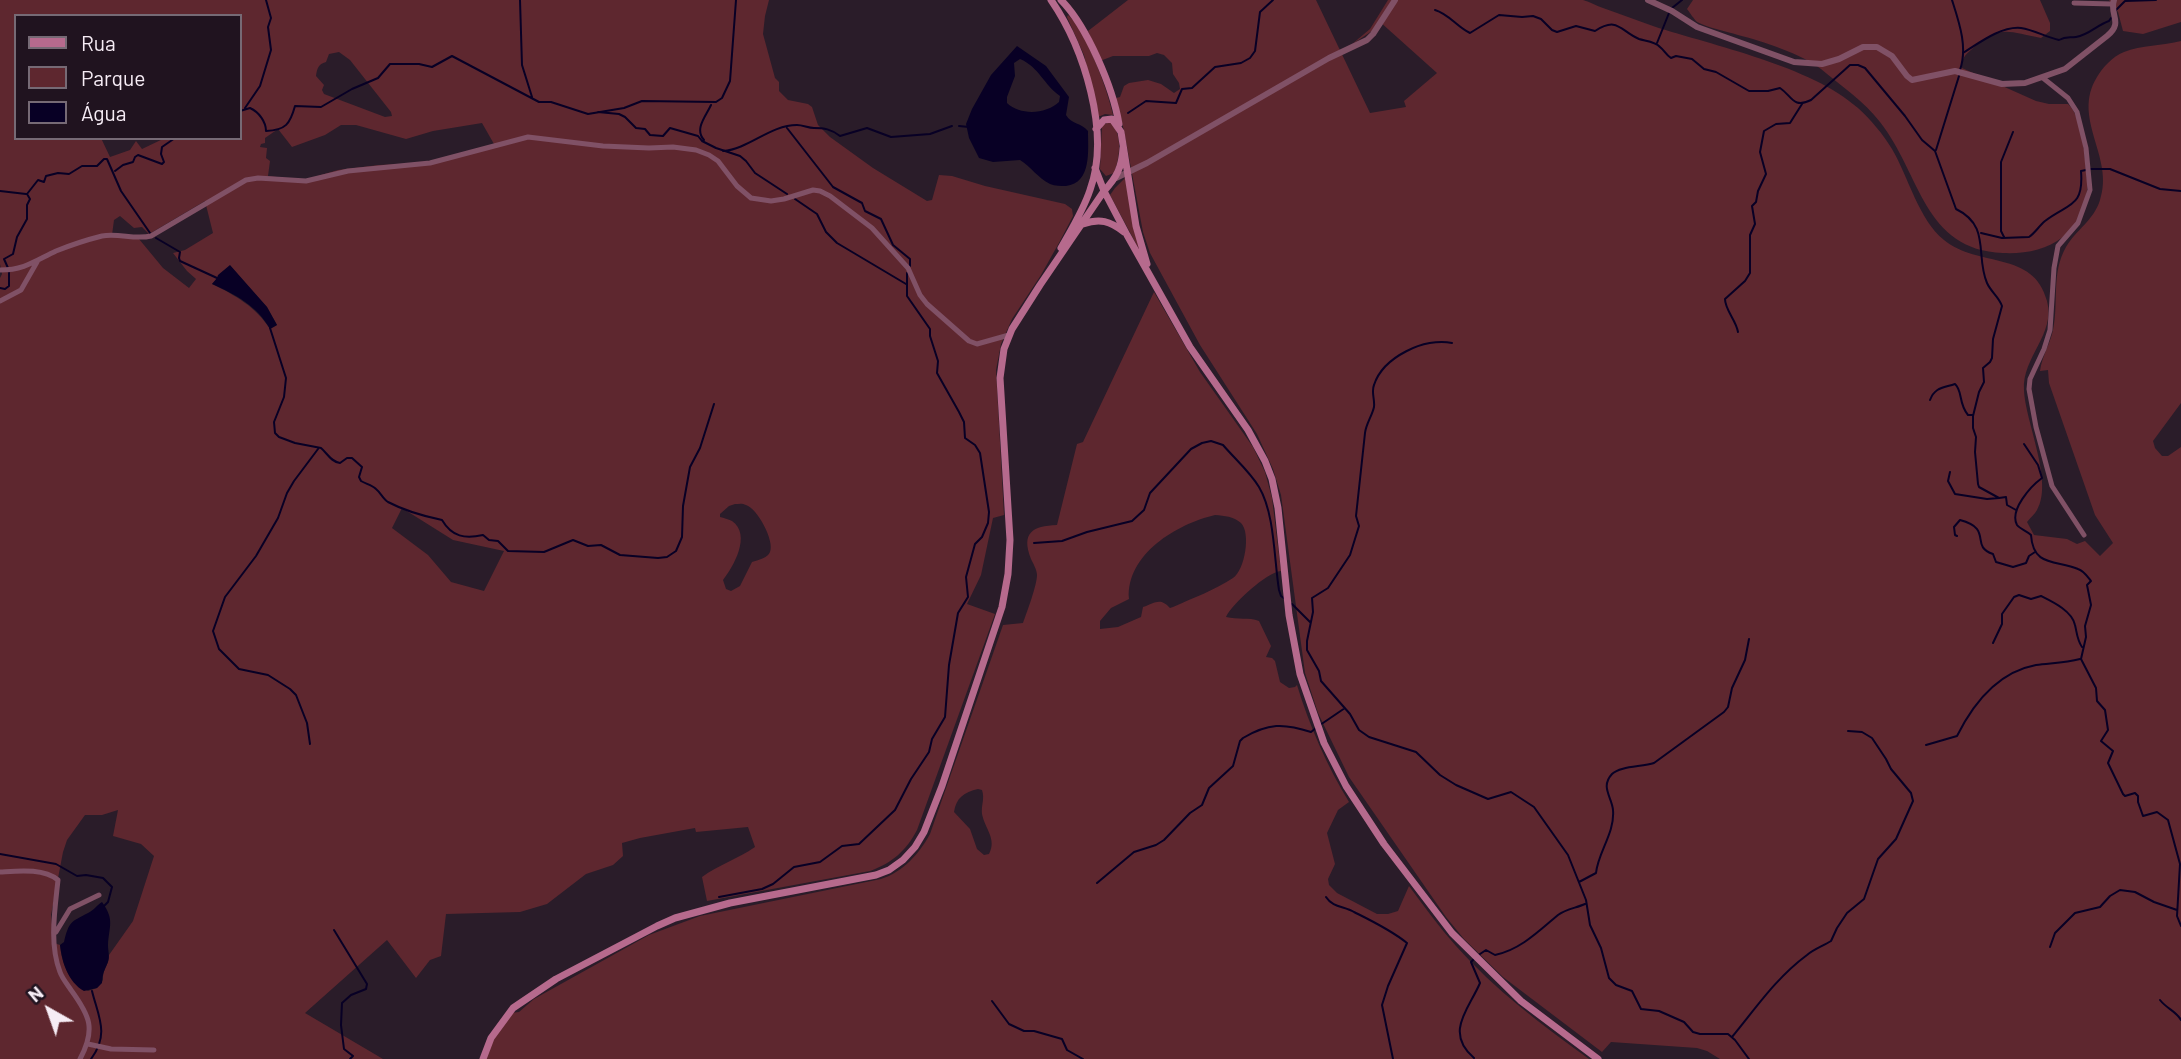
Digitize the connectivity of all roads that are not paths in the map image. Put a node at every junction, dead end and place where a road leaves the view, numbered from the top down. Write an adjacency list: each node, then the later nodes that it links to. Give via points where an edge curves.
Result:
1 (1051, 0): 8 (main road)
2 (1060, 0): 7 (main road)
3 (1395, 0): 14 (street, via 1367,40)
4 (1648, 0): 9 (street, via 1698,27 1794,62 1822,64 1872,46 1889,53 1912,79 1955,71 2009,85)
5 (2113, 2): 6 (street); 9 (street, via 2116,22 2112,32 2065,69)
6 (2074, 3)
7 (1073, 14): 8 (main road); 11 (main road, via 1103,73)
8 (1063, 20): 10 (main road, via 1087,78)
9 (2043, 78): 25 (street, via 2068,98 2077,112 2091,186 2078,223 2058,246 2050,330 2029,389 2052,486)
10 (1096, 129): 11 (main road, via 1110,118); 13 (main road)
11 (1121, 132): 12 (main road)
12 (1123, 148): 14 (main road); 15 (main road)
13 (1096, 171): 15 (main road, via 1104,178); 16 (main road); 20 (main road)
14 (1128, 172): 15 (street); 22 (main road, via 1136,226)
15 (1116, 178): 16 (main road)
16 (1104, 191): 17 (main road); 18 (main road)
17 (1083, 224): 18 (main road, via 1104,220); 20 (main road)
18 (1127, 235): 22 (main road)
19 (38, 261): 21 (street); 23 (street, via 21,290); 24 (street, via 106,235 151,236 252,179 306,181 348,170 430,163 528,137 603,146 673,147 714,158 751,198 771,201 813,190 830,196 872,228 908,268 927,304 969,341 978,344)
20 (1055, 262): 24 (main road)
21 (5, 270)
22 (1152, 279): 33 (main road, via 1203,368 1265,461 1276,500 1300,674 1324,743 1346,786 1452,933 1521,1001)
23 (0, 301)
24 (1009, 335): 32 (main road, via 1000,378 1010,517 1006,592 942,786 915,847 895,866 876,874 730,903 657,926 556,979 513,1008)
25 (2084, 535)
26 (0, 872): 28 (street, via 44,873 58,880)
27 (99, 895): 28 (street, via 70,909)
28 (55, 935): 29 (street, via 60,972 90,1021)
29 (88, 1044): 30 (street); 31 (street)
30 (154, 1050)
31 (80, 1059)
32 (483, 1059)
33 (1598, 1059)

